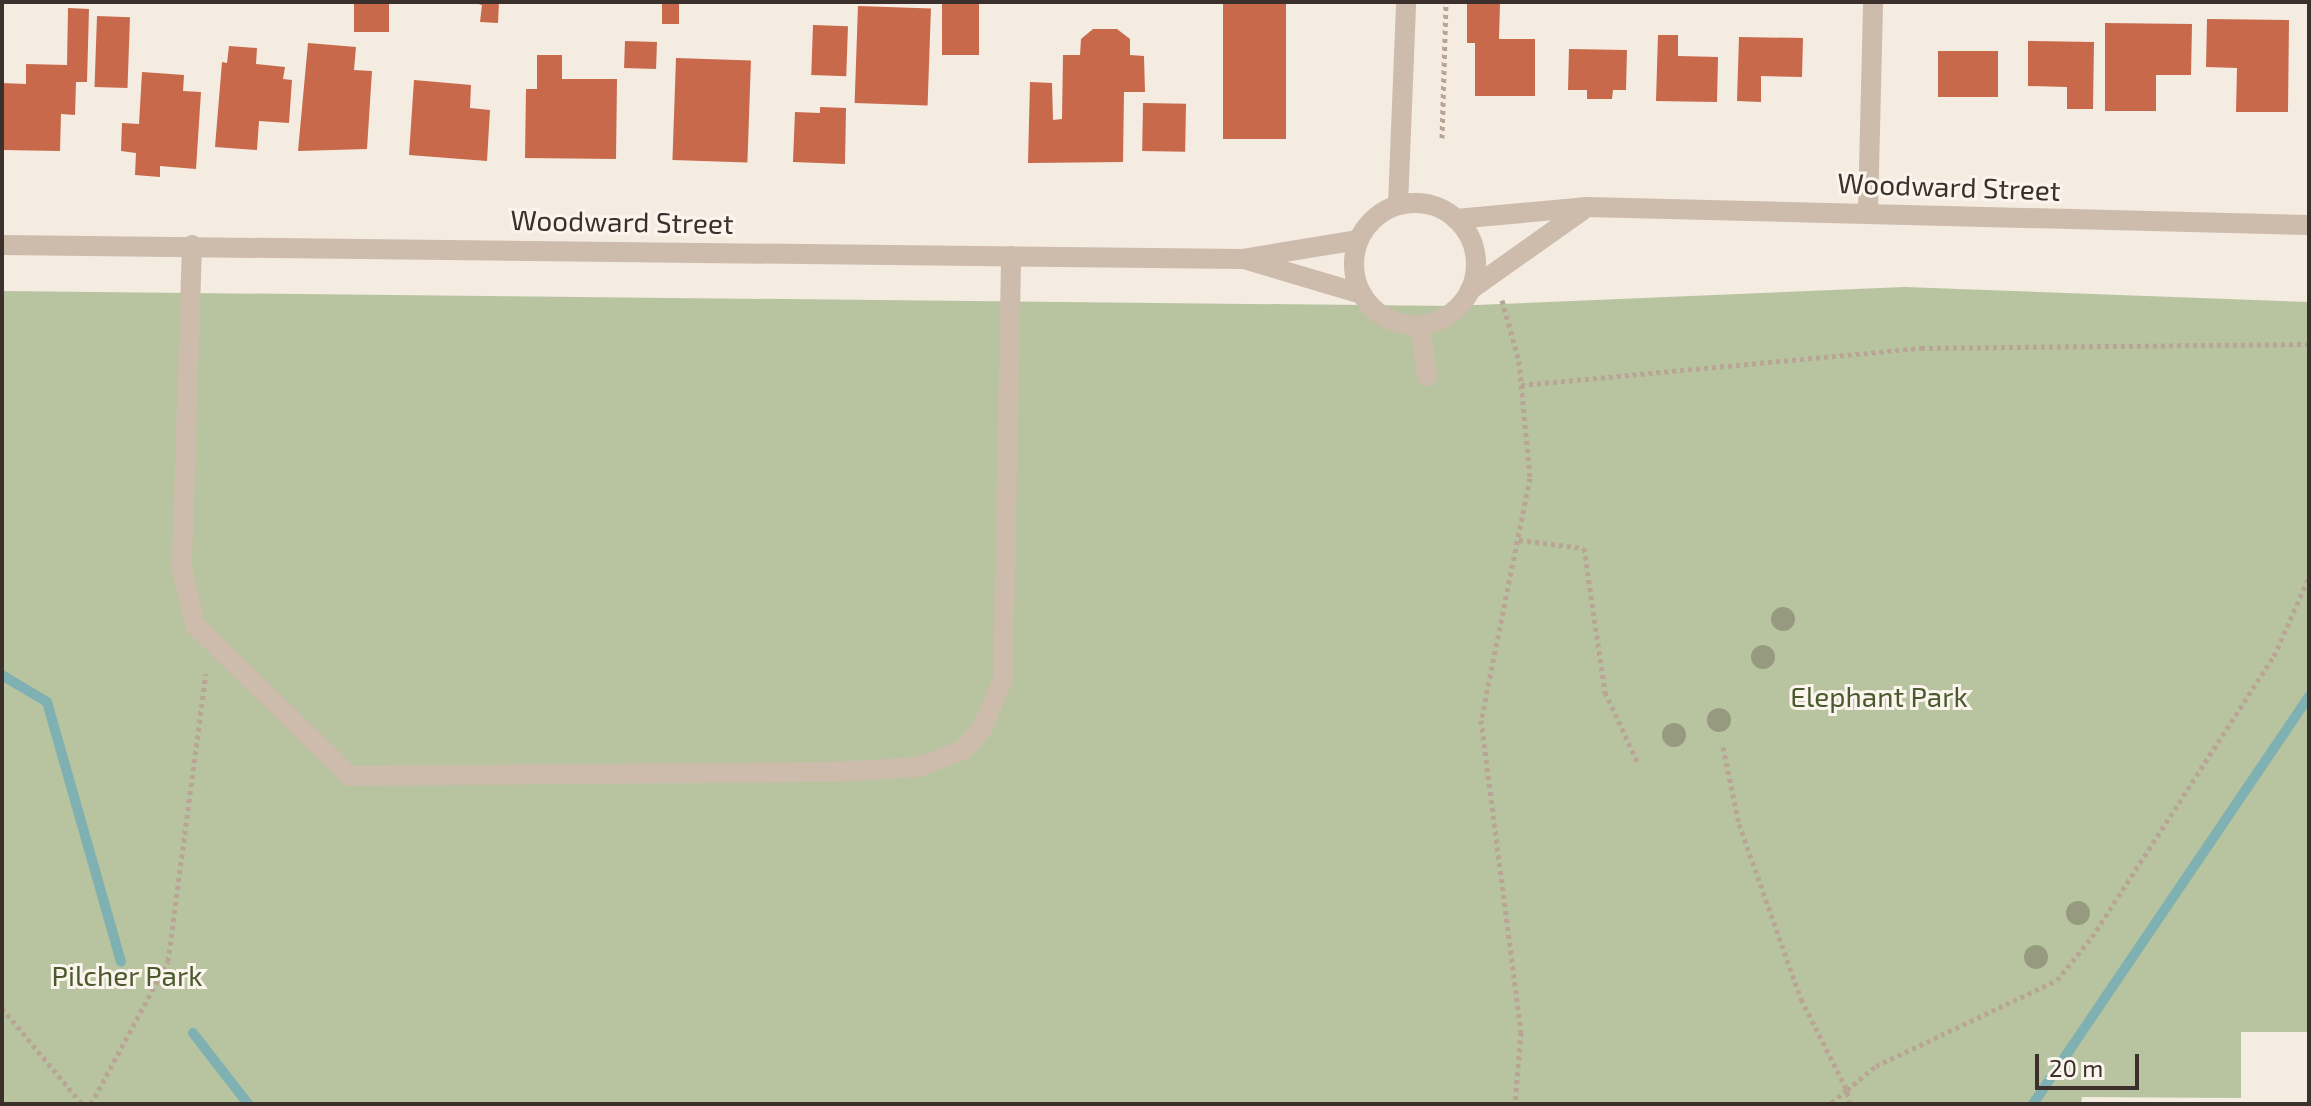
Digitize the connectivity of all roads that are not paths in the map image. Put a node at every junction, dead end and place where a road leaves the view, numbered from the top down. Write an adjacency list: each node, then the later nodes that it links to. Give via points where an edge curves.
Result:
1 (1406, 2): 3 (street)
2 (1873, 2): 5 (street)
3 (1398, 205): 6 (street, via 1425,203); 8 (street, via 1375,217)
4 (1587, 207): 5 (street, Woodward Street); 6 (street, Woodward Street); 13 (street)
5 (1868, 211): 7 (street, Woodward Street)
6 (1456, 219): 13 (street, via 1475,256)
7 (2309, 225)
8 (1358, 240): 12 (street, Woodward Street); 14 (street, via 1354,269)
9 (2, 245): 10 (street, Woodward Street)
10 (192, 245): 11 (street, Woodward Street); 11 (street, via 185,335 182,568 195,625 350,776 835,772 936,763 963,750 982,729 1003,679)
11 (1011, 256): 12 (street, Woodward Street)
12 (1242, 259): 14 (street, Woodward Street)
13 (1470, 290): 15 (street, via 1450,314)
14 (1362, 294): 15 (street, via 1387,318)
15 (1420, 325): 16 (street)
16 (1427, 377)

